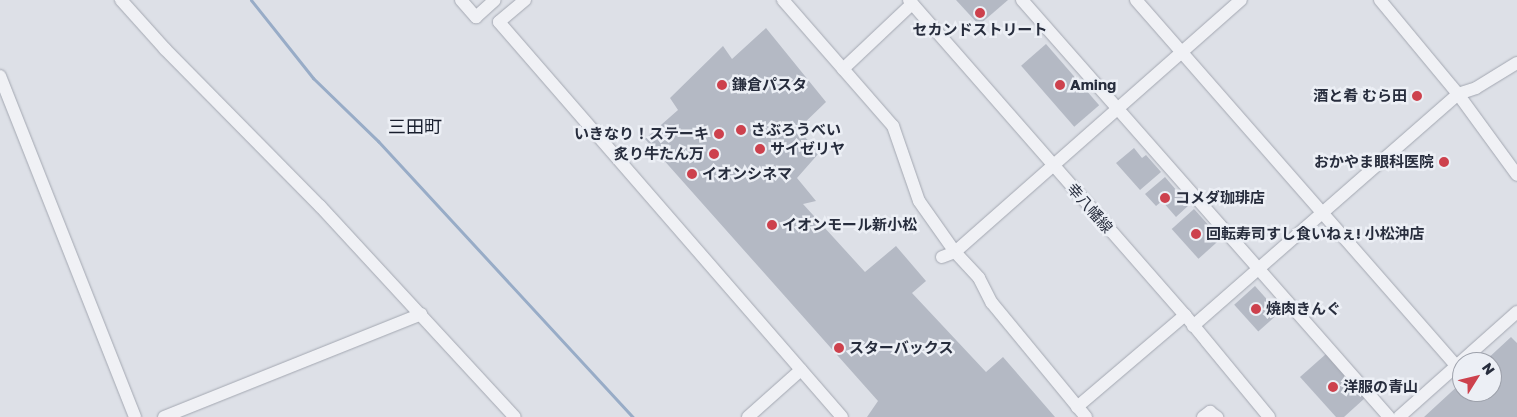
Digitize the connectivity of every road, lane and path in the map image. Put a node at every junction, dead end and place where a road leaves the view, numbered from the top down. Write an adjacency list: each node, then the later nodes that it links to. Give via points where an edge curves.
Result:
1 (121, 0): 24 (street)
2 (461, 0): 3 (street, via 476,17)
3 (495, 0)
4 (525, 0): 30 (street, via 499,22)
5 (783, 0): 13 (street)
6 (1022, 0): 16 (street)
7 (1136, 0): 11 (street)
8 (1241, 0): 11 (street)
9 (1380, 0): 15 (street)
10 (910, 2): 13 (street); 17 (street, 幸八幡線)
11 (1182, 53): 16 (street); 19 (street)
12 (1517, 63): 15 (street, via 1476,88)
13 (843, 69): 20 (street, via 893,126 919,201)
14 (0, 76): 33 (street)
15 (1458, 94): 18 (street); 19 (street)
16 (1119, 109): 17 (street); 22 (street)
17 (1053, 167): 20 (street); 25 (street, 幸八幡線)
18 (1517, 175)
19 (1321, 212): 22 (street); 28 (street)
20 (955, 252): 21 (street); 31 (street, via 979,278 992,304)
21 (942, 257)
22 (1258, 268): 26 (street); 41 (street)
23 (1517, 312): 27 (street)
24 (421, 314): 34 (street); 35 (street)
25 (1184, 315): 26 (street, 幸八幡線); 31 (street)
26 (1193, 326): 40 (street, 幸八幡線)
27 (1470, 352)
28 (1452, 362)
29 (1452, 368): 42 (street)
30 (801, 370): 32 (street); 36 (street)
31 (1077, 407): 37 (street)
32 (837, 415)
33 (134, 417)
34 (164, 417)
35 (515, 417)
36 (748, 417)
37 (1086, 417)
38 (1203, 417): 39 (street, via 1210,412)
39 (1217, 417)
40 (1269, 417)
41 (1389, 417)
42 (1398, 417)

